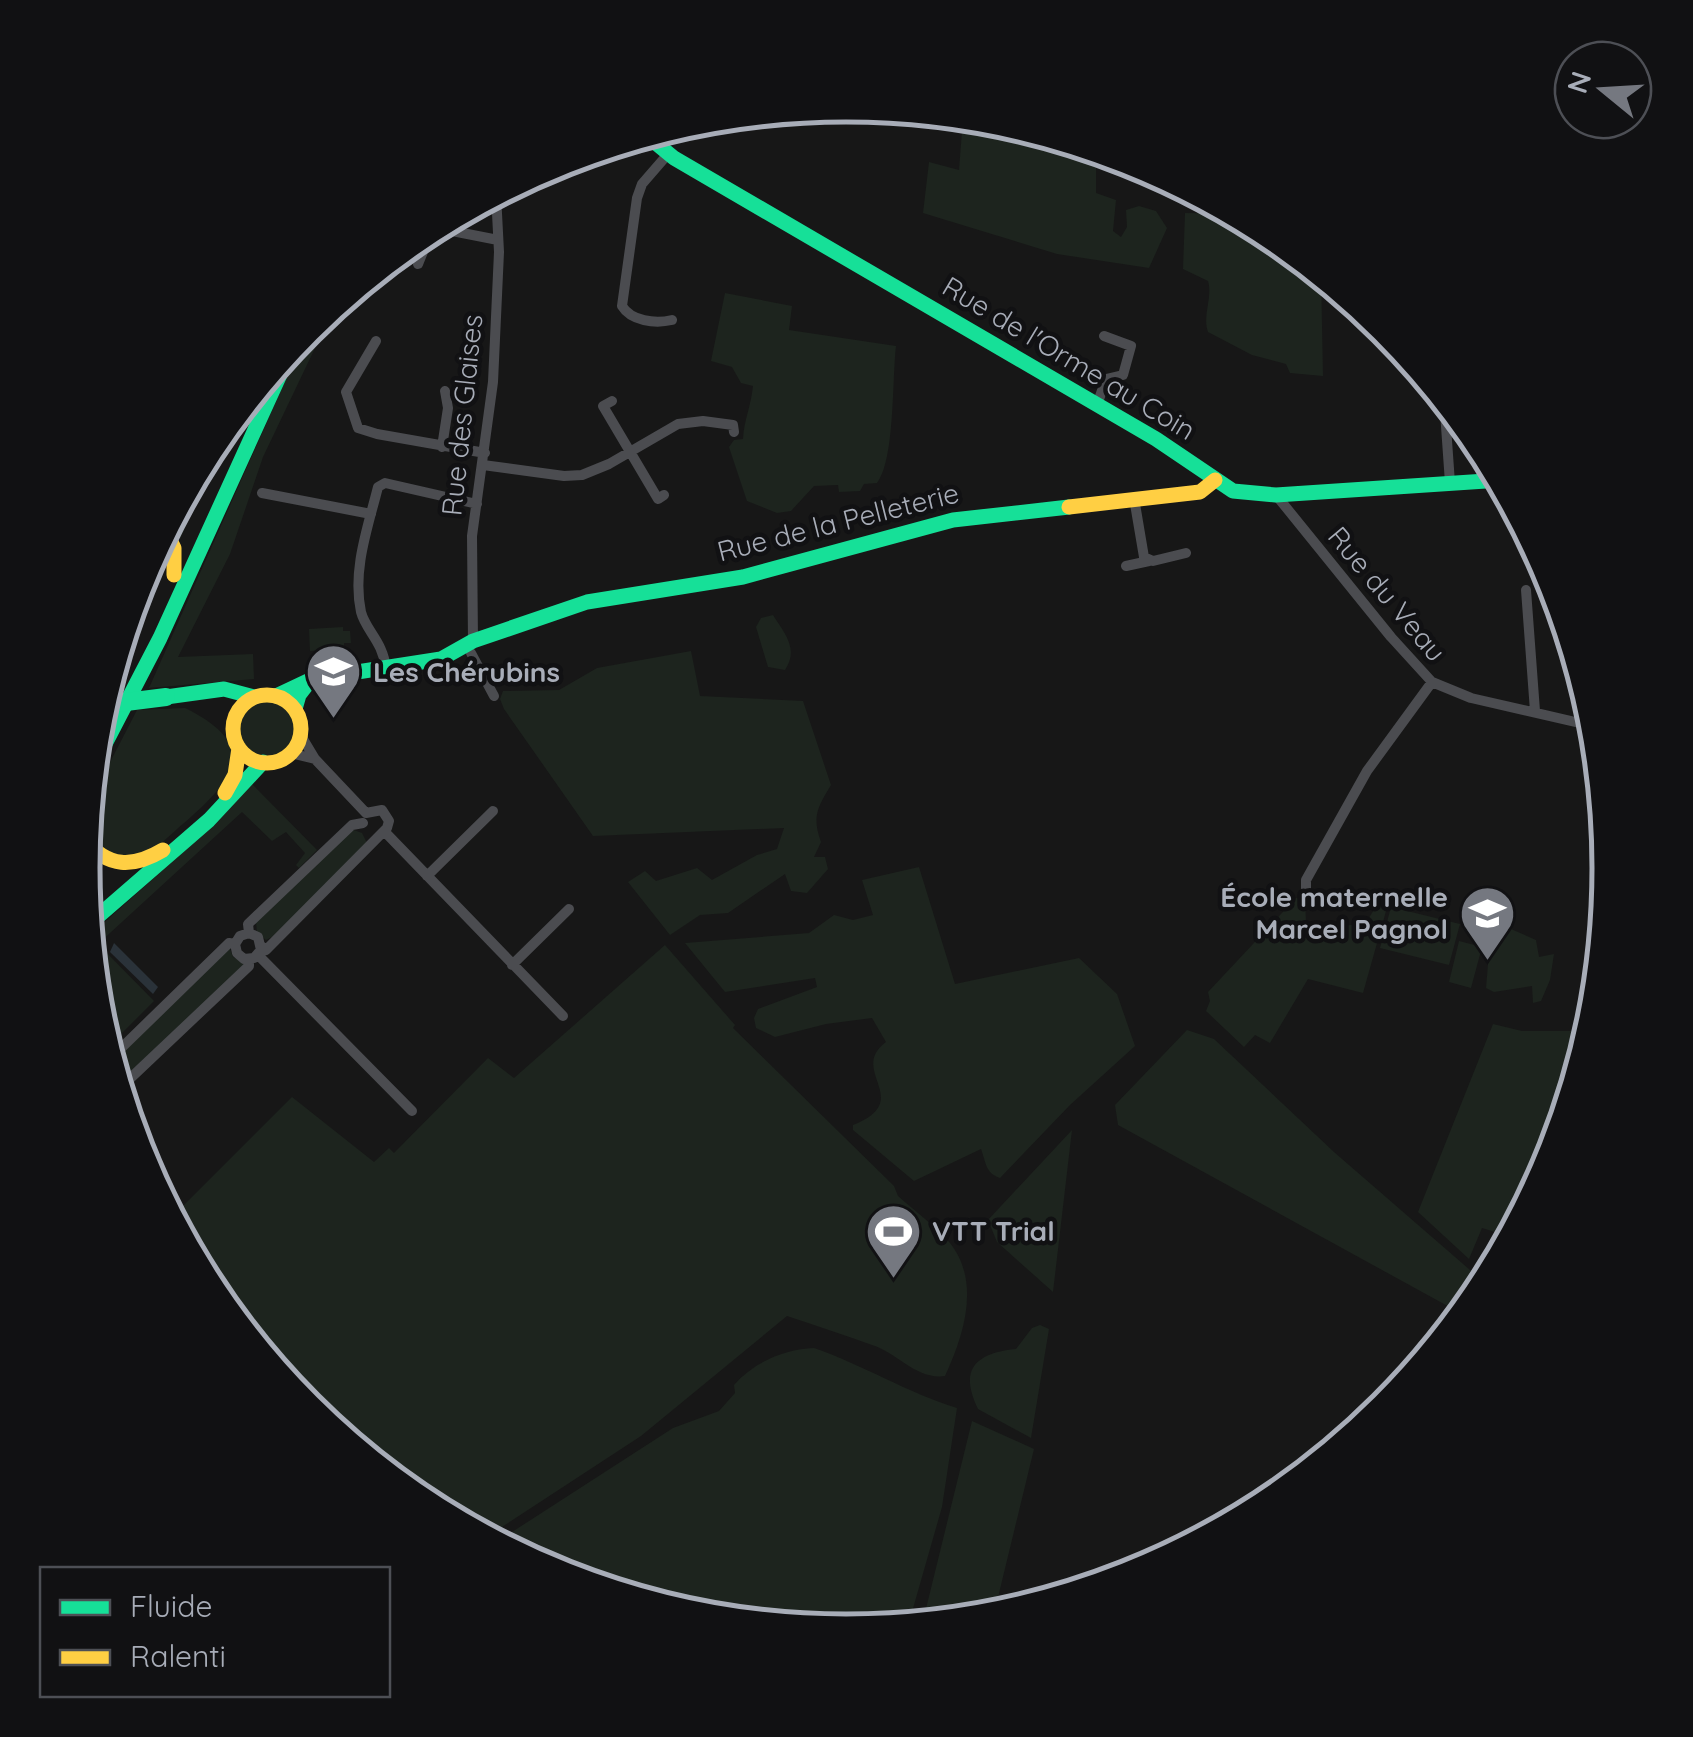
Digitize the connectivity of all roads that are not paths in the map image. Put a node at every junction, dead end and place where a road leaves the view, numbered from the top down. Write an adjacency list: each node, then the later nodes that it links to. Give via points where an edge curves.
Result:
1 (658, 146): 2 (main road, Rue de l'Orme au Coin)
2 (668, 154): 8 (street, via 636,198 622,306 636,318); 14 (main road, Rue de l'Orme au Coin)
3 (497, 209): 5 (street, Rue des Glaises)
4 (457, 232): 5 (street)
5 (498, 240): 20 (street, Rue des Glaises)
6 (422, 255): 7 (street)
7 (418, 264)
8 (672, 320)
9 (1104, 336): 14 (street, via 1131,346 1122,375 1106,379)
10 (376, 341): 18 (street, via 346,392 353,420 367,432)
11 (446, 391): 18 (street)
12 (272, 392): 50 (main road)
13 (612, 400): 19 (street, via 603,406)
14 (1096, 405): 21 (main road, Rue de l'Orme au Coin)
15 (1446, 424): 23 (street)
16 (734, 432): 19 (street, via 734,425 691,421)
17 (237, 438): 34 (main road)
18 (442, 447): 20 (street)
19 (628, 451): 20 (street, via 572,477); 25 (street, via 658,499)
20 (484, 459): 28 (street, Rue des Glaises)
21 (1215, 480): 26 (main road, Rue de l'Orme au Coin, via 1240,494); 27 (main road, Rue de la Pelleterie, via 1200,492)
22 (1484, 481): 23 (main road, Rue de l'Orme au Coin)
23 (1450, 483): 26 (main road, Rue de l'Orme au Coin)
24 (262, 494): 29 (street)
25 (664, 495)
26 (1276, 496): 40 (street, Rue du Veau)
27 (1134, 498): 32 (street, via 1142,553); 36 (main road, Rue de la Pelleterie, via 953,520 743,577 587,602)
28 (476, 504): 29 (street, via 385,482); 36 (street, Rue des Glaises)
29 (372, 514): 37 (street, via 361,551 362,614)
30 (173, 546): 34 (main road)
31 (1186, 553): 32 (street)
32 (1150, 560): 33 (street)
33 (1126, 566)
34 (174, 575): 38 (main road)
35 (1526, 590): 47 (street)
36 (473, 645): 37 (main road, Rue de la Pelleterie, via 449,666); 43 (street)
37 (395, 668): 39 (main road, Rue de la Pelleterie)
38 (125, 677)
39 (312, 679): 42 (main road, Rue de la Pelleterie); 46 (main road)
40 (1432, 682): 47 (street, Rue du Veau); 61 (street, via 1367,772)
41 (214, 690): 44 (main road); 45 (main road, bridge); 48 (main road)
42 (276, 696): 44 (main road); 46 (main road)
43 (494, 696)
44 (254, 697): 48 (main road)
45 (119, 703)
46 (294, 709): 51 (main road)
47 (1535, 712): 49 (street, Rue du Veau)
48 (237, 713): 52 (main road, via 233,731)
49 (1579, 723)
50 (113, 728)
51 (300, 734): 53 (main road); 54 (street)
52 (239, 748): 55 (main road); 59 (main road, via 225,794 159,853 121,865)
53 (290, 753): 54 (street); 55 (main road)
54 (315, 759): 57 (street)
55 (262, 762): 63 (main road, via 209,820)
56 (493, 811): 60 (street)
57 (364, 818): 58 (street, via 366,831); 58 (street, via 385,812 388,825); 64 (street, via 248,924)
58 (381, 833): 60 (street); 66 (street)
59 (100, 857)
60 (427, 876): 67 (street)
61 (1306, 888)
62 (569, 909): 67 (street)
63 (102, 913)
64 (249, 933): 65 (street); 66 (street, via 258,937)
65 (235, 944): 66 (street, via 240,956); 69 (street)
66 (256, 954): 70 (street); 71 (street)
67 (512, 965): 68 (street)
68 (563, 1016)
69 (122, 1048)
70 (130, 1078)
71 (412, 1111)

